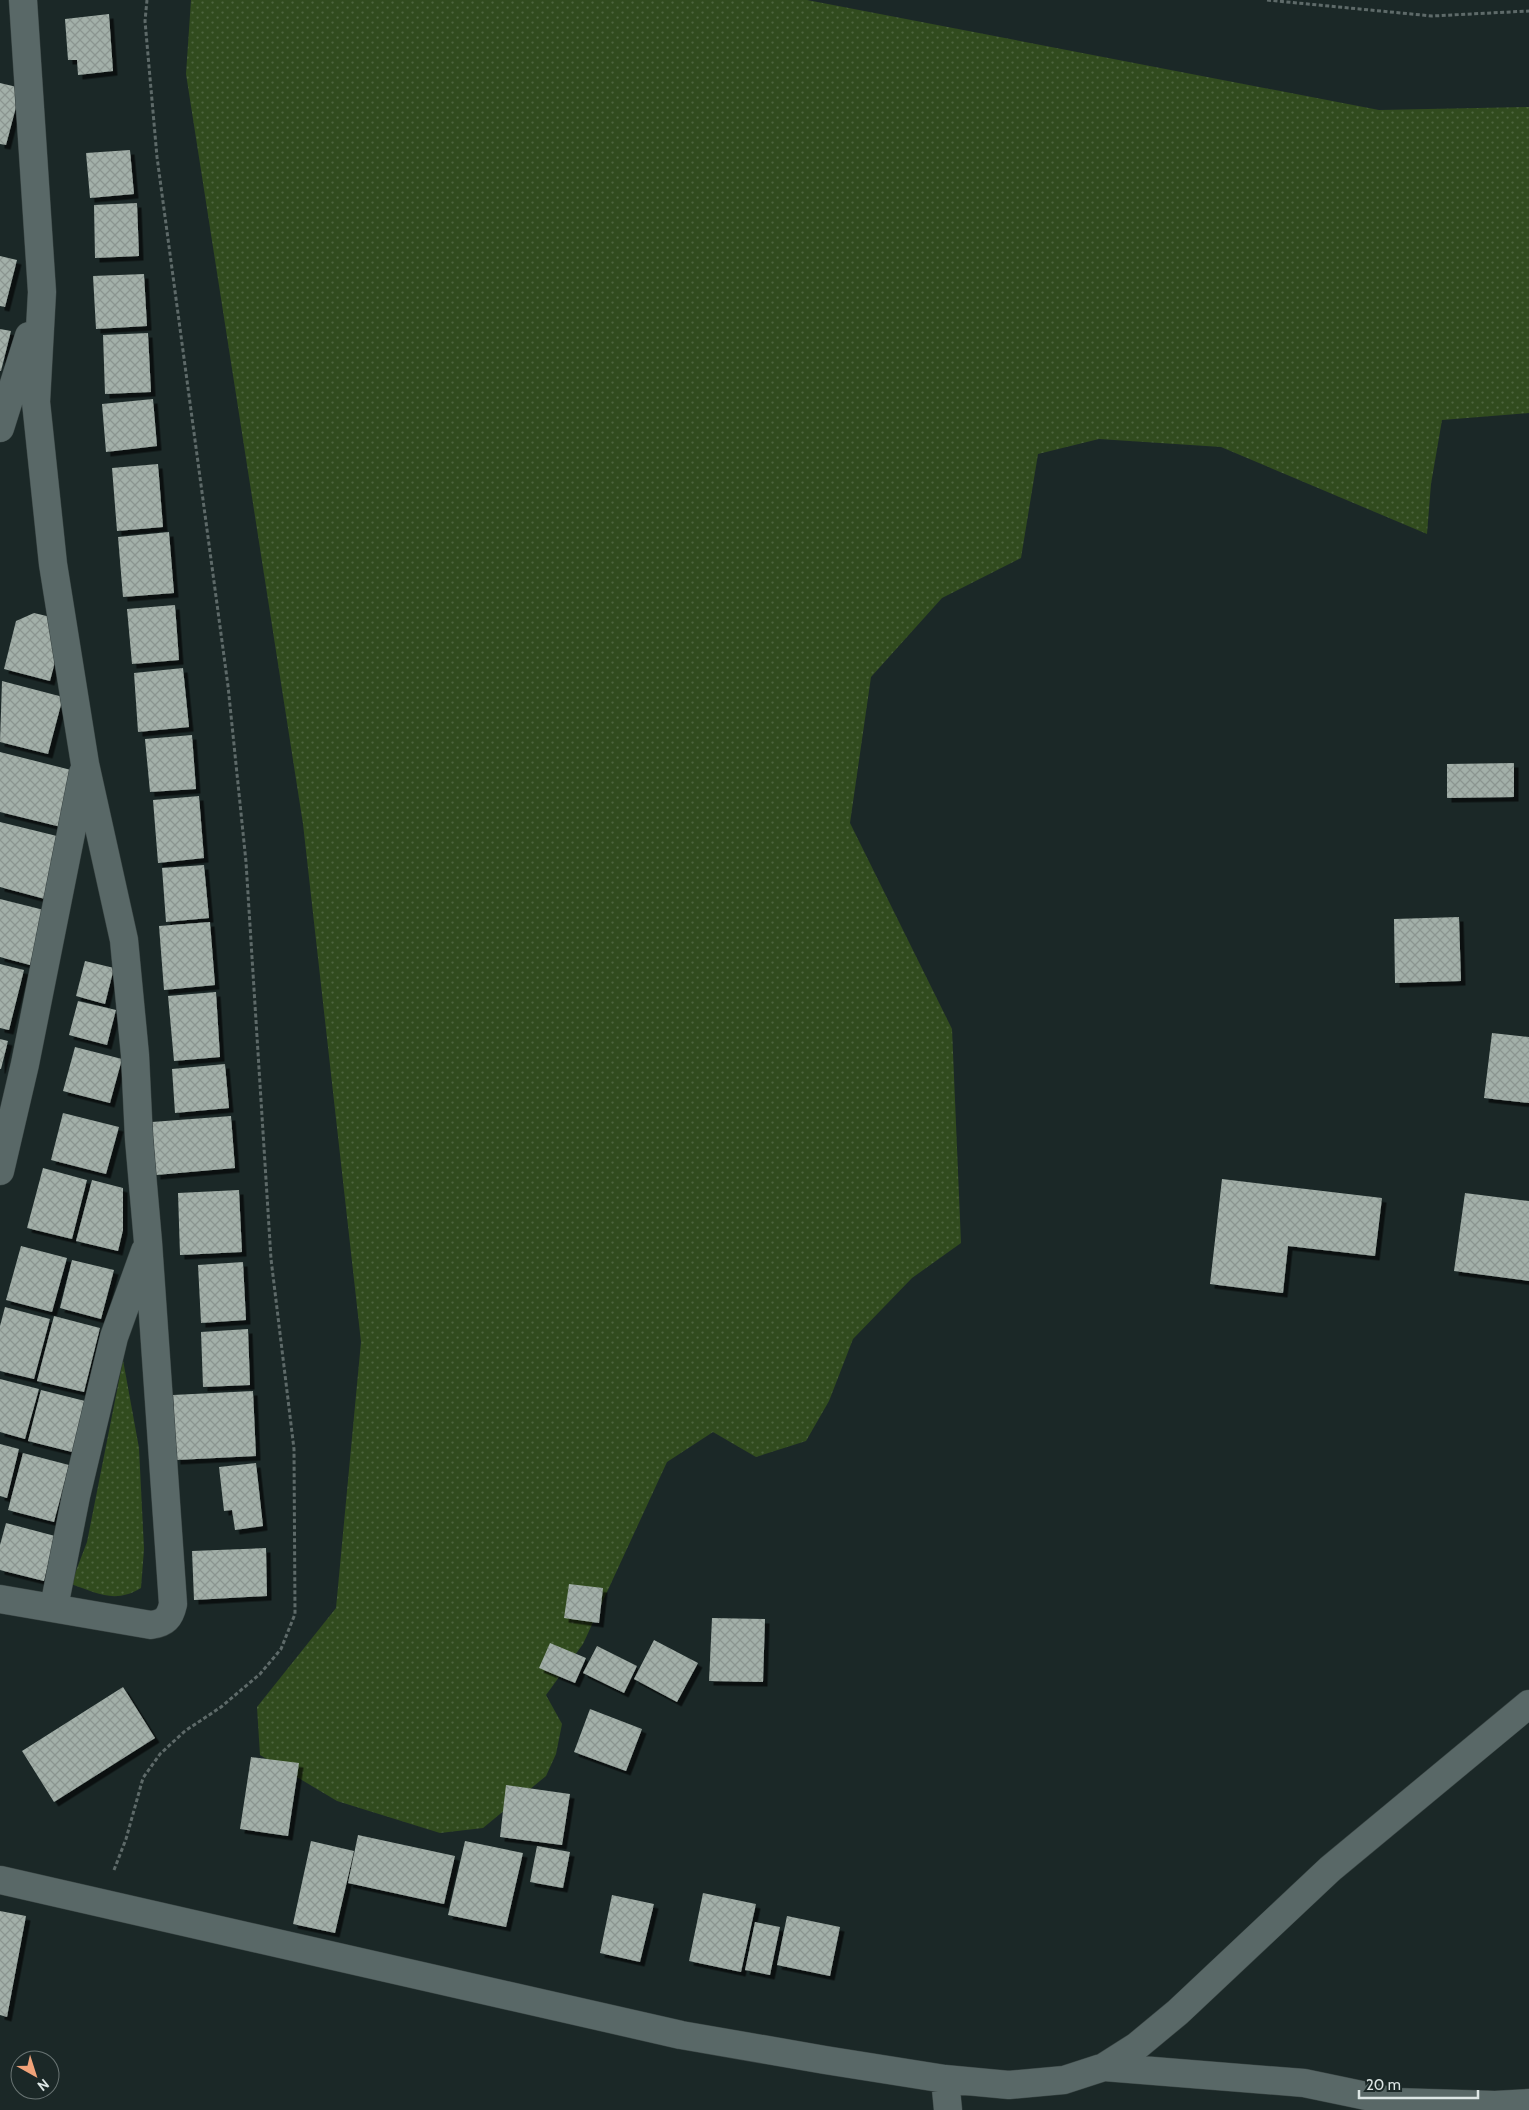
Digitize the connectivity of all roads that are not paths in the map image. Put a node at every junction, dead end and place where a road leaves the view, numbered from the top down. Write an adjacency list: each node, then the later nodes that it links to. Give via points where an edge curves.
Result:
1 (23, 0): 2 (street)
2 (42, 292): 3 (street); 4 (street, via 36,402 53,564)
3 (0, 428)
4 (85, 764): 5 (street, via 25,1064); 6 (street, via 124,940)
5 (0, 1171)
6 (148, 1242): 8 (street, via 114,1336 76,1496); 8 (street, via 173,1604 169,1618 151,1625)
7 (0, 1599): 8 (street)
8 (54, 1607)
9 (1529, 1704): 11 (street, via 1330,1869 1178,2012)
10 (0, 1880): 12 (street, via 682,2035)
11 (1104, 2067): 12 (street, via 1064,2080 1009,2085); 13 (street, via 1304,2083 1395,2102)
12 (945, 2079): 14 (street)
13 (1529, 2103)
14 (948, 2110)

